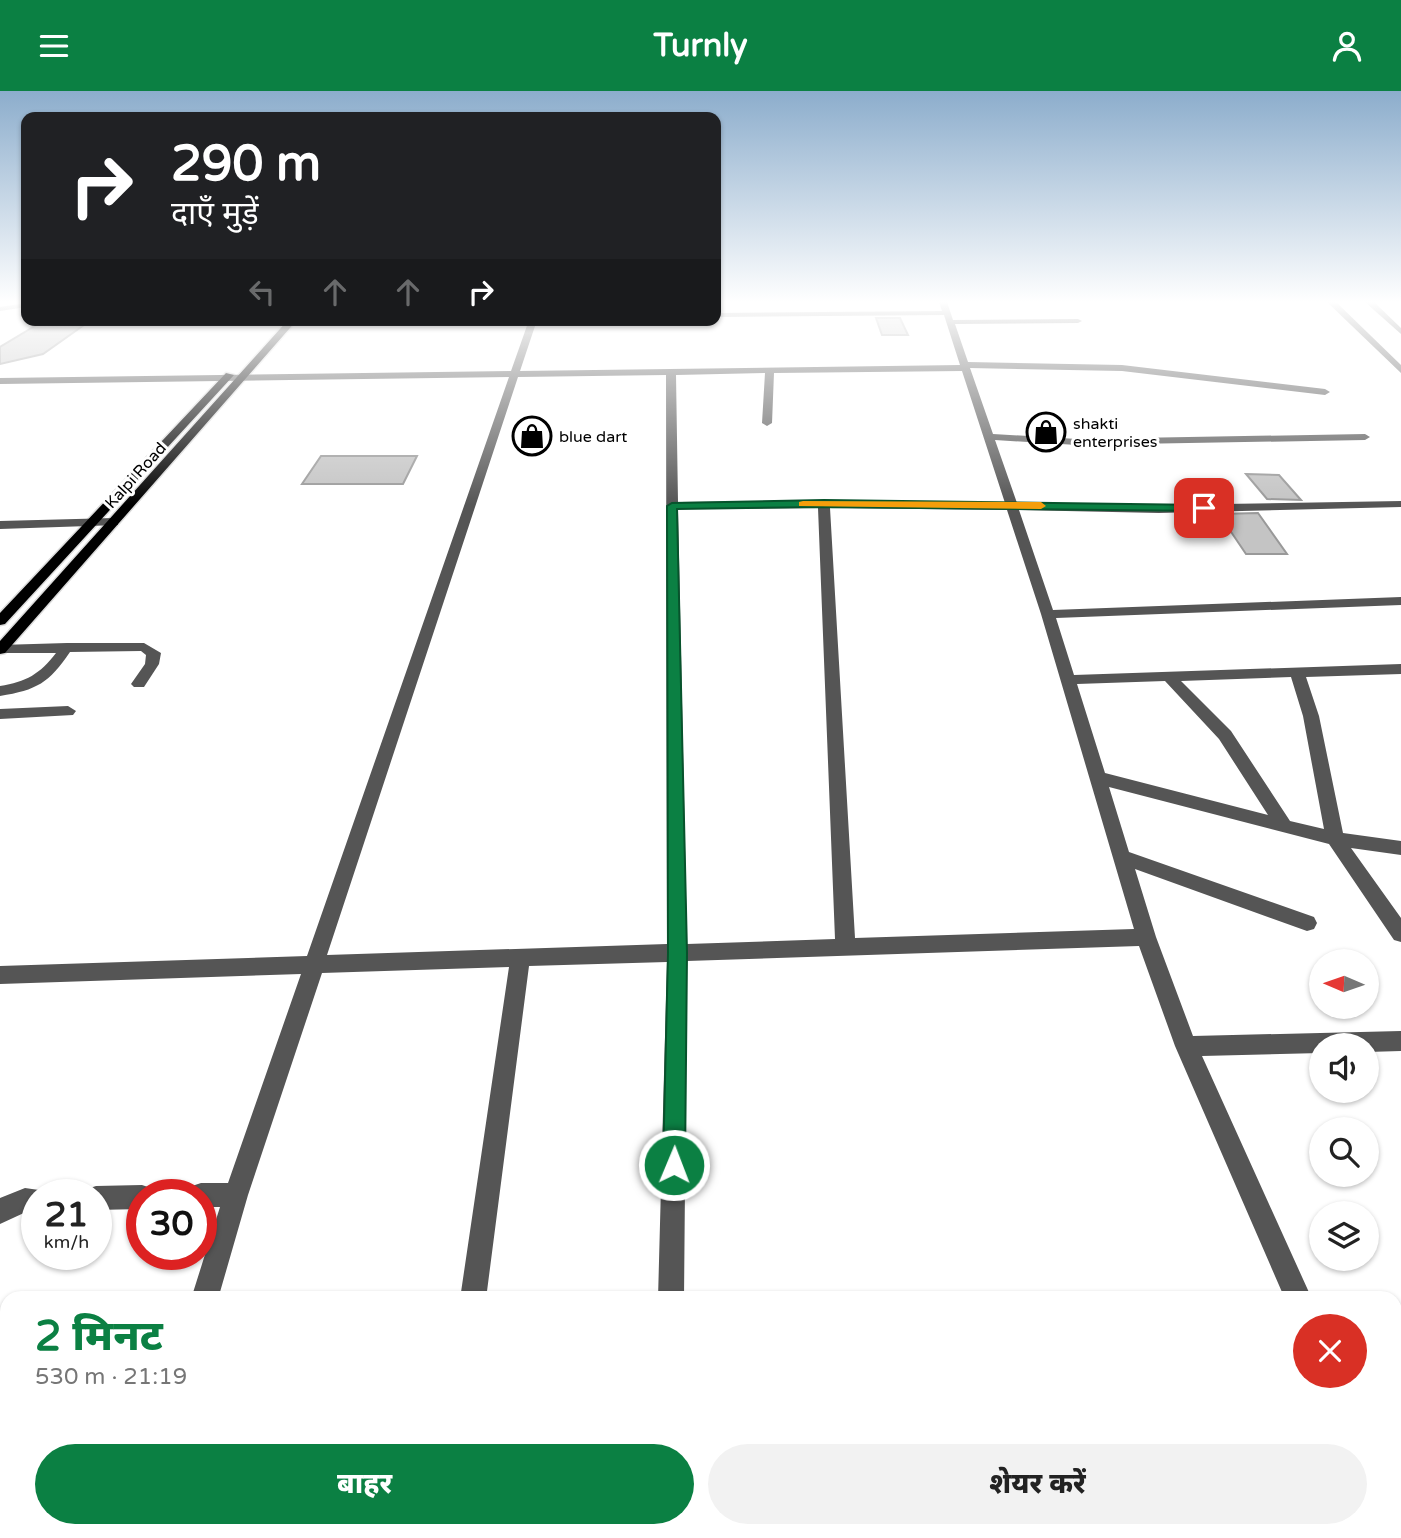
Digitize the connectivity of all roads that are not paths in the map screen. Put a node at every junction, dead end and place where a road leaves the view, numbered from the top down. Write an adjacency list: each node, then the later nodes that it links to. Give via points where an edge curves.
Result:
1 (234, 370): 11 (main road, Kalpi Road)
2 (249, 370): 10 (main road, Kalpi Road)
3 (516, 370): 9 (street)
4 (770, 370): 5 (street); 8 (street); 14 (street)
5 (801, 370)
6 (967, 370): 15 (street)
7 (1135, 370): 13 (street)
8 (671, 371): 9 (street); 20 (street)
9 (515, 373): 10 (street); 48 (street)
10 (241, 378): 11 (street); 22 (main road, Kalpi Road)
11 (225, 379): 12 (street); 21 (main road, Kalpi Road)
12 (0, 381)
13 (1325, 392)
14 (767, 423)
15 (989, 437): 16 (street, via 1077,442); 19 (street)
16 (1365, 437)
17 (824, 504): 19 (street); 20 (street); 45 (street)
18 (1401, 504): 19 (street, via 1159,509)
19 (1011, 505): 25 (street)
20 (672, 506): 46 (street)
21 (91, 522): 22 (street); 23 (street); 26 (main road, Kalpi Road)
22 (114, 522): 28 (main road, Kalpi Road)
23 (0, 524)
24 (1401, 601): 25 (street)
25 (1048, 614): 32 (street)
26 (0, 621)
27 (67, 647): 28 (street); 33 (street, via 144,647 154,653); 34 (street, via 45,677 29,687)
28 (1, 650)
29 (1401, 669): 30 (street)
30 (1297, 672): 31 (street); 39 (street, via 1311,716)
31 (1168, 676): 32 (street); 38 (street, via 1225,735)
32 (1067, 680): 37 (street)
33 (139, 684)
34 (0, 691)
35 (68, 711): 36 (street)
36 (0, 714)
37 (1098, 778): 38 (street); 41 (street)
38 (1285, 827): 39 (street)
39 (1335, 839): 40 (street); 43 (street)
40 (1401, 848)
41 (1122, 857): 42 (street); 44 (street)
42 (1307, 923)
43 (1401, 934)
44 (1146, 937): 45 (street); 51 (street)
45 (845, 947): 46 (street)
46 (677, 953): 47 (street); 58 (street)
47 (520, 959): 48 (street); 57 (street)
48 (314, 964): 49 (street); 53 (street)
49 (0, 975)
50 (1401, 1041): 51 (street)
51 (1186, 1046): 59 (street)
52 (217, 1195): 53 (street)
53 (236, 1195): 56 (street)
54 (21, 1202): 55 (street)
55 (0, 1211)
56 (206, 1291)
57 (474, 1291)
58 (671, 1291)
59 (1295, 1291)

